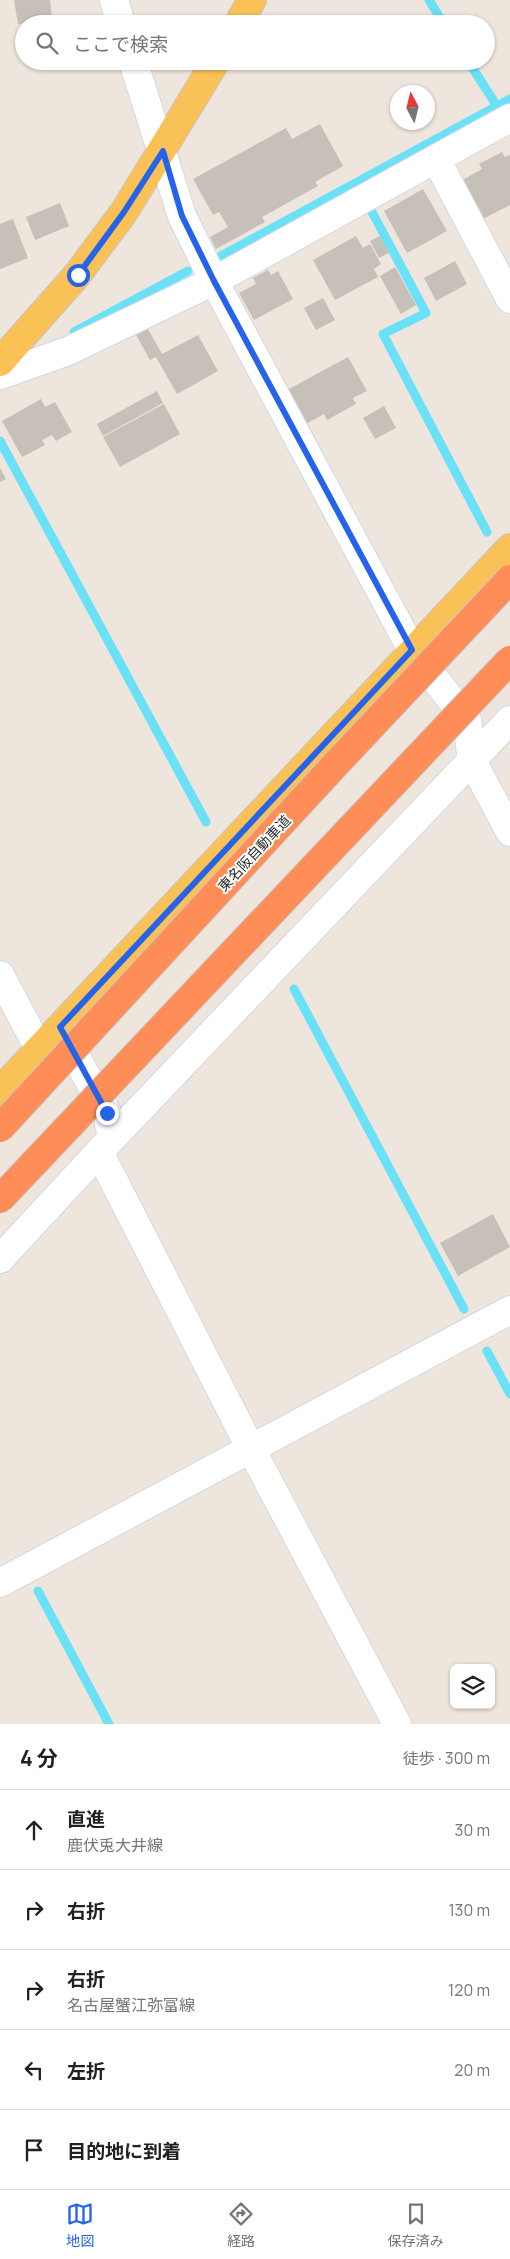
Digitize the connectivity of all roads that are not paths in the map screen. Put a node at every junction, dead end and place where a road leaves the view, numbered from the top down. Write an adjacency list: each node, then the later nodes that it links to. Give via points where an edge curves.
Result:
1 (114, 0): 3 (street)
2 (252, 0): 4 (main road)
3 (118, 15)
4 (243, 15)
5 (136, 70): 8 (street)
6 (211, 70): 8 (main road)
7 (510, 118): 9 (street)
8 (163, 151): 10 (street, via 182,216); 12 (main road, via 78,275)
9 (436, 159): 10 (street); 11 (street)
10 (214, 281): 13 (street, via 68,351); 16 (street)
11 (510, 299)
12 (0, 362)
13 (0, 375)
14 (510, 548): 16 (main road)
15 (510, 579): 25 (highway, 東名阪自動車道, bridge)
16 (412, 650): 19 (street, via 467,720); 22 (main road)
17 (510, 660): 27 (highway, bridge)
18 (510, 720): 19 (street)
19 (472, 761): 20 (street); 26 (street)
20 (510, 832)
21 (0, 975): 23 (street)
22 (60, 1027): 23 (main road); 26 (street, via 107,1113)
23 (39, 1049): 24 (main road)
24 (0, 1091)
25 (0, 1128)
26 (106, 1145): 28 (street); 30 (street)
27 (0, 1199)
28 (0, 1260)
29 (510, 1310): 30 (street)
30 (251, 1449): 31 (street); 32 (street)
31 (0, 1583)
32 (397, 1724)

